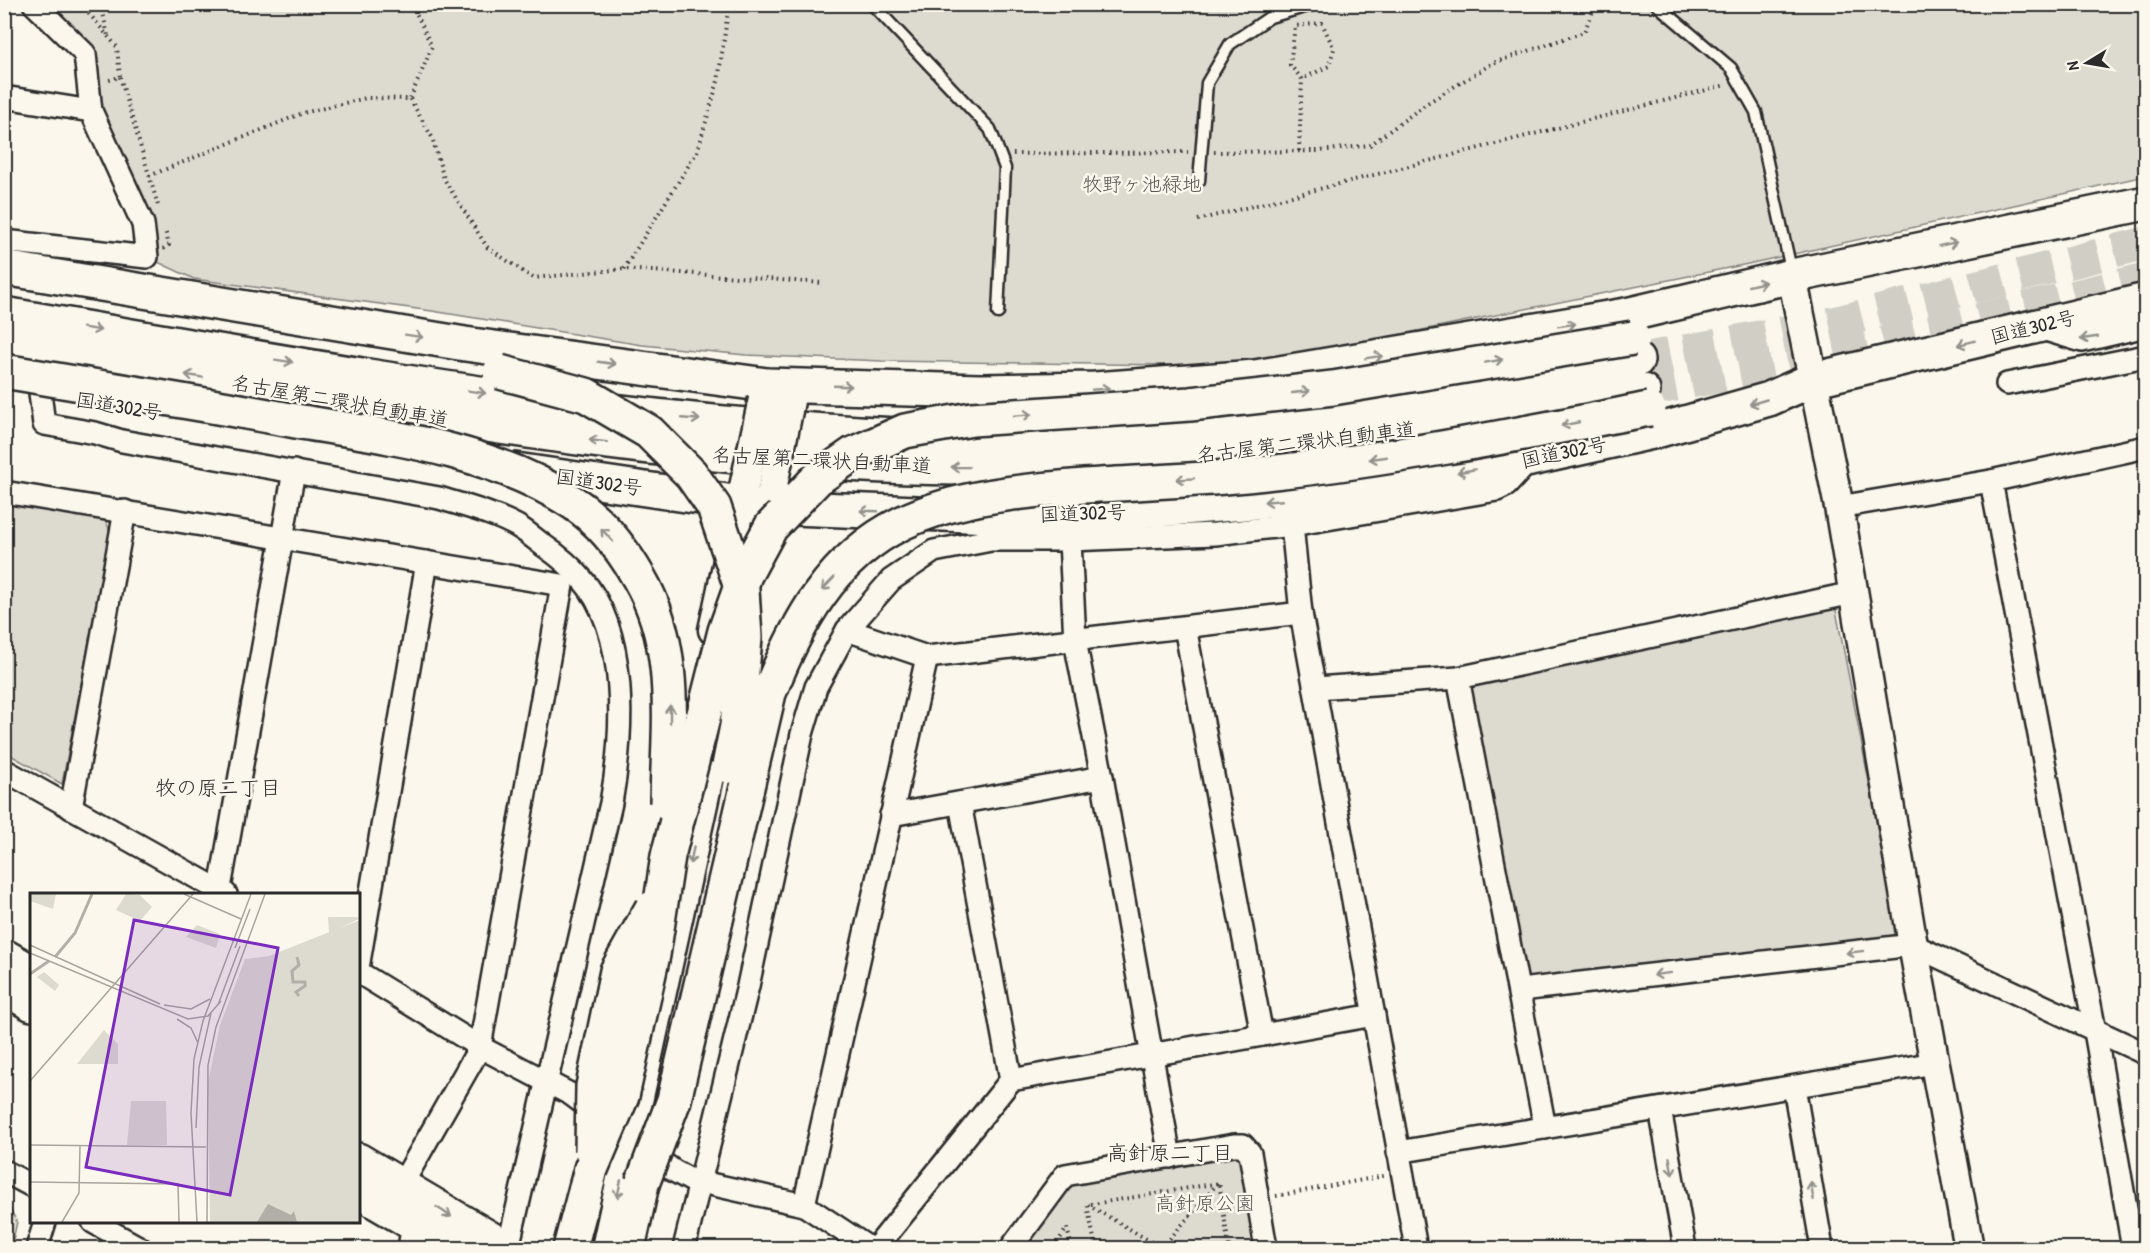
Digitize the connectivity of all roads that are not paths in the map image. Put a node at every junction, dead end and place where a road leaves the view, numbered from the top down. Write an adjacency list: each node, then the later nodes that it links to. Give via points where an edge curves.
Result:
1 (34, 4): 6 (street, via 86,54)
2 (872, 4): 14 (lane, via 990,129 1005,168)
3 (1315, 4): 7 (lane, via 1270,16 1230,44 1207,83)
4 (1656, 4): 11 (lane, via 1731,68 1756,112)
5 (4, 97): 6 (street)
6 (92, 111): 9 (street, via 143,224 147,257)
7 (1199, 181)
8 (2145, 203): 11 (main road, one-way to 8)
9 (4, 241)
10 (4, 268): 24 (main road, one-way to 24)
11 (1792, 276): 21 (street); 24 (main road, one-way to 11, via 1095,389 1255,377 1626,315)
12 (4, 286): 81 (main road, one-way to 81, bridge, via 500,372 586,395 649,432 691,474 708,499 732,555 742,590 745,638 736,726 704,897)
13 (2145, 300): 16 (main road, 国道302号)
14 (998, 313)
15 (2145, 326): 16 (street, one-way to 16, via 2082,341)
16 (2033, 327): 21 (main road, 国道302号, one-way to 21)
17 (18, 330): 20 (main road, 名古屋第二環状自動車道, via 538,433 732,457 887,465 1016,468 1198,456 1377,434)
18 (2145, 356): 22 (street)
19 (4, 371): 52 (main road, one-way to 19, bridge, via 670,679 659,626 634,570 609,534 573,503 509,469 424,443)
20 (1640, 374): 52 (main road, one-way to 20, bridge, via 725,631 745,575 771,527 818,479 853,454 904,431 972,419 1191,404 1333,388); 81 (main road, one-way to 81, bridge, via 1443,448 1274,472 1028,490 947,506 901,524 859,551 816,596 786,650 769,693 674,1100)
21 (1812, 380): 27 (main road, 国道302号, one-way to 27, via 1769,399 1653,432); 32 (street)
22 (2007, 384)
23 (4, 387): 25 (main road, 国道302号)
24 (778, 392): 31 (street, bridge)
25 (40, 393): 28 (street, via 44,424); 31 (main road, 国道302号, via 452,462 655,489)
26 (2145, 447): 29 (street)
27 (1531, 459): 31 (main road, 国道302号, one-way to 31, via 1304,497 1068,515 992,516); 34 (street, via 1507,485 1497,490)
28 (294, 471): 35 (street); 38 (street, via 439,498 480,511 518,526 555,554)
29 (1991, 481): 32 (street); 63 (street)
30 (4, 492): 33 (street)
31 (756, 497): 74 (street)
32 (1839, 507): 39 (street)
33 (125, 511): 35 (street); 50 (street)
34 (1292, 525): 36 (street, via 1215,534); 40 (street)
35 (282, 538): 37 (street); 53 (street)
36 (1070, 540): 42 (street, via 991,540 934,551 891,579); 43 (street)
37 (427, 562): 38 (street); 56 (street)
38 (571, 580): 65 (street); 70 (street, via 607,622 621,705 619,757)
39 (1853, 592): 45 (street); 54 (street)
40 (1301, 613): 41 (street); 46 (street)
41 (1185, 627): 43 (street); 64 (street)
42 (847, 630): 44 (street); 79 (street, via 816,687 802,734 748,986)
43 (1075, 640): 44 (street); 48 (street)
44 (927, 657): 51 (street)
45 (1458, 678): 46 (street); 60 (street)
46 (1316, 688): 62 (street)
47 (4, 770): 50 (street)
48 (1102, 777): 49 (street); 67 (street)
49 (960, 803): 51 (street); 69 (street)
50 (71, 808): 53 (street)
51 (891, 815): 84 (street)
52 (668, 856): 92 (main road, bridge, via 622,1096 591,1169)
53 (222, 893)
54 (1914, 945): 60 (street, one-way to 60); 63 (street); 68 (street)
55 (4, 956): 57 (main road)
56 (360, 956)
57 (30, 971)
58 (360, 973): 65 (street)
59 (4, 988): 61 (main road)
60 (1520, 990): 73 (street)
61 (30, 1003)
62 (1374, 1015): 64 (street); 75 (street)
63 (2095, 1031): 66 (street); 105 (street)
64 (1262, 1035): 67 (street)
65 (480, 1047): 70 (street); 80 (street)
66 (2145, 1054)
67 (1151, 1055): 69 (street); 76 (street)
68 (1935, 1063): 71 (street); 104 (street)
69 (1011, 1080): 98 (street)
70 (546, 1083): 74 (street, via 572,1095); 91 (street)
71 (1794, 1087): 72 (street); 103 (street, one-way to 71)
72 (1660, 1109): 73 (street); 102 (street, one-way to 102)
73 (1545, 1128): 75 (street)
74 (619, 1130): 79 (street, via 674,1171); 93 (street); 94 (street, one-way to 94)
75 (1398, 1152): 101 (street)
76 (1170, 1157): 99 (street, via 1065,1175); 100 (street, via 1244,1145 1250,1153)
77 (360, 1161): 80 (main road)
78 (4, 1171): 82 (street)
79 (700, 1183): 84 (street); 96 (street)
80 (402, 1184): 91 (main road, one-way to 91)
81 (642, 1184): 95 (main road)
82 (30, 1185)
83 (360, 1193): 87 (main road)
84 (804, 1205): 97 (street)
85 (44, 1223): 88 (street)
86 (96, 1223): 89 (street)
87 (411, 1236): 90 (main road)
88 (37, 1248)
89 (140, 1248)
90 (455, 1248)
91 (507, 1248)
92 (570, 1248)
93 (582, 1248)
94 (606, 1248)
95 (628, 1248)
96 (684, 1248)
97 (868, 1248)
98 (876, 1248)
99 (1011, 1248)
100 (1266, 1248)
101 (1416, 1248)
102 (1685, 1248)
103 (1822, 1248)
104 (1969, 1248)
105 (2133, 1248)

